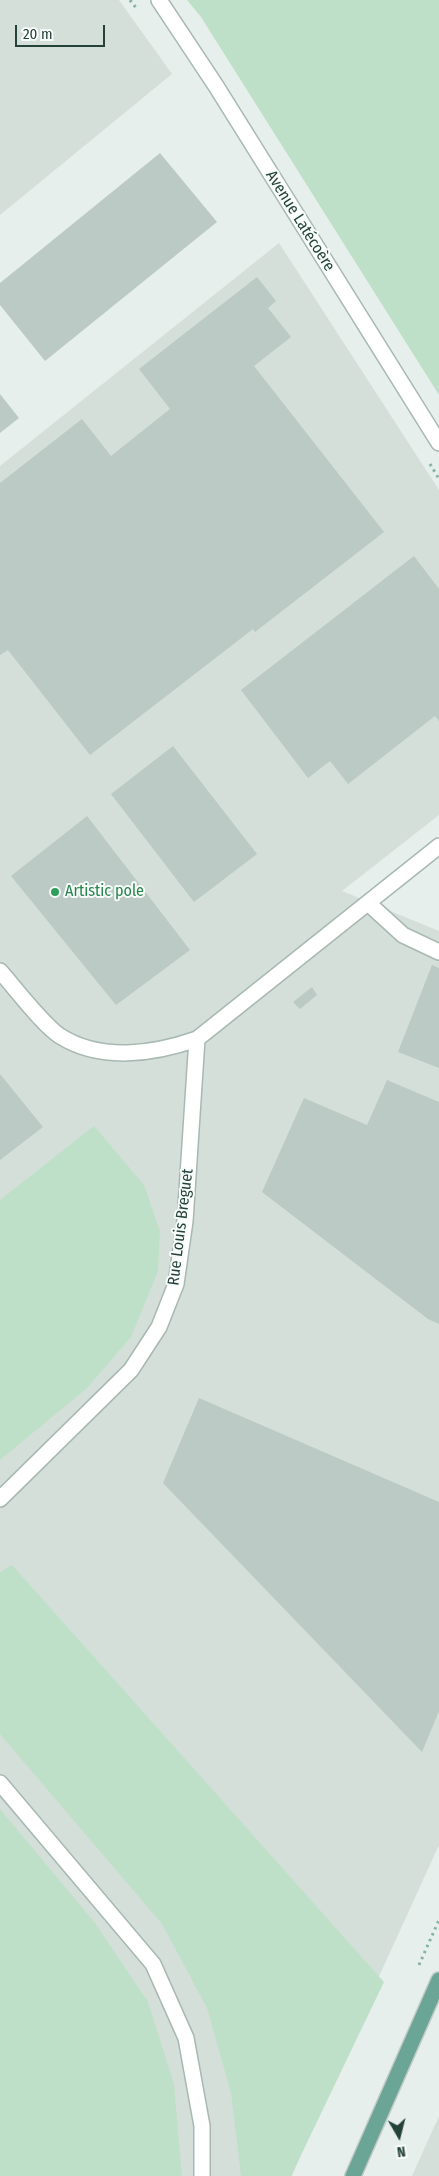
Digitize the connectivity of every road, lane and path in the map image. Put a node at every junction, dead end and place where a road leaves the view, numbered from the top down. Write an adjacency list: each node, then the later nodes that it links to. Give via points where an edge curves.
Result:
1 (159, 0): 2 (street, Avenue Latécoère)
2 (439, 443)
3 (439, 846): 4 (street)
4 (368, 903): 5 (street, via 404,935); 7 (street)
5 (439, 952)
6 (0, 971): 7 (street, via 59,1035 81,1046 127,1053 150,1052)
7 (197, 1039): 8 (street, Rue Louis Breguet, via 185,1221 176,1284 159,1327 131,1370)
8 (0, 1499)
9 (0, 1783): 11 (street, via 154,1964 186,2038 202,2126)
10 (439, 1980): 12 (main road)
11 (202, 2176)
12 (353, 2176)

